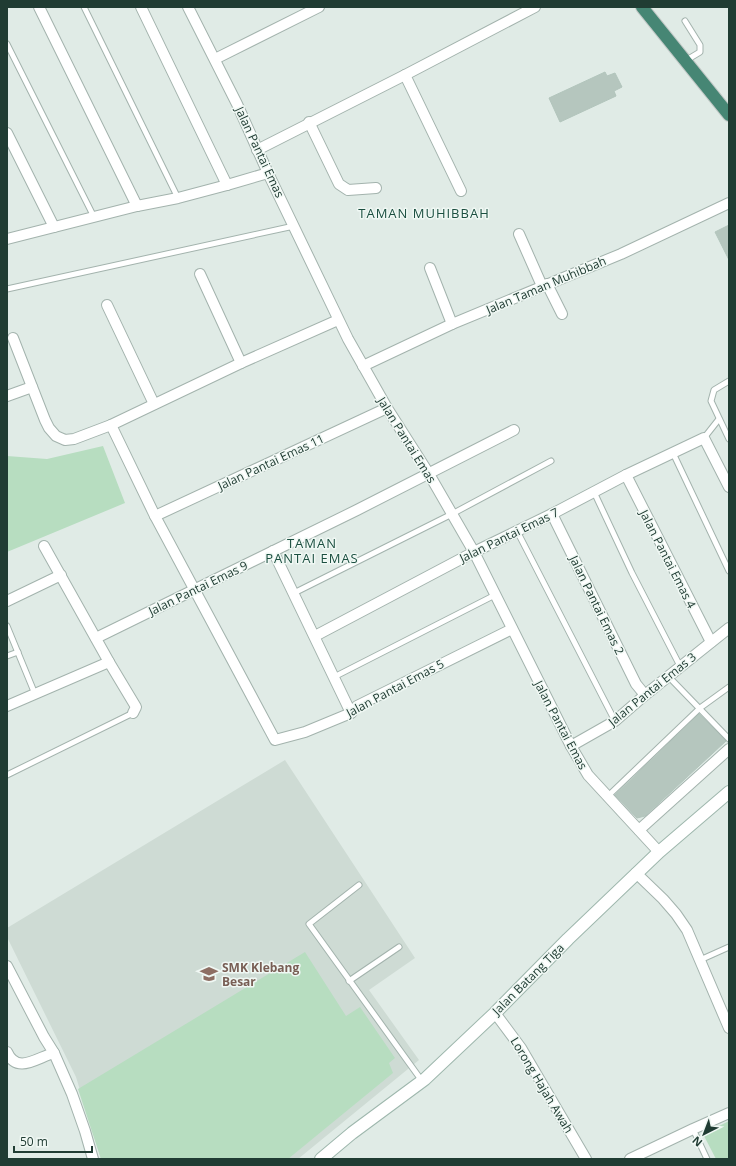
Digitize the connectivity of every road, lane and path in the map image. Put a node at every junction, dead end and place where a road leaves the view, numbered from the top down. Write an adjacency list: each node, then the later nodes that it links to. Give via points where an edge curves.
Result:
1 (39, 7): 23 (street)
2 (84, 7): 21 (lane)
3 (141, 7): 18 (street)
4 (188, 7): 10 (street, Jalan Pantai Emas)
5 (319, 7): 10 (street)
6 (535, 7): 12 (street)
7 (644, 8): 11 (highway)
8 (685, 21): 11 (lane, via 700,44 700,52)
9 (7, 44): 24 (lane)
10 (215, 59): 16 (street, Jalan Pantai Emas)
11 (685, 61): 13 (highway)
12 (405, 75): 14 (street); 20 (street)
13 (729, 115)
14 (309, 122): 16 (street); 19 (street, via 339,184 348,190)
15 (7, 133): 26 (street)
16 (257, 150): 17 (street, Jalan Pantai Emas)
17 (268, 173): 18 (street); 25 (street, Jalan Pantai Emas)
18 (227, 186): 21 (street)
19 (376, 188)
20 (461, 191)
21 (178, 198): 23 (street)
22 (729, 203): 31 (street, Jalan Taman Muhibbah, via 621,254)
23 (137, 206): 24 (street)
24 (94, 217): 26 (street)
25 (294, 226): 32 (lane); 35 (street, Jalan Pantai Emas)
26 (54, 227): 28 (street)
27 (518, 234): 31 (street)
28 (7, 239)
29 (430, 268): 36 (street)
30 (200, 274): 38 (street)
31 (544, 285): 34 (street); 36 (street, Jalan Taman Muhibbah)
32 (7, 289)
33 (107, 305): 43 (street)
34 (562, 314)
35 (338, 320): 38 (street); 39 (street, Jalan Pantai Emas)
36 (452, 324): 39 (street, Jalan Taman Muhibbah)
37 (13, 338): 41 (street)
38 (240, 363): 43 (street)
39 (363, 366): 44 (street, Jalan Pantai Emas)
40 (729, 381): 45 (lane, via 714,390 712,396 711,401)
41 (32, 387): 42 (street); 46 (street, via 45,420 56,436 65,440 74,439)
42 (7, 396)
43 (154, 404): 46 (street)
44 (387, 408): 52 (street, Jalan Pantai Emas); 58 (street, Jalan Pantai Emas 11)
45 (719, 419): 48 (lane); 49 (lane)
46 (111, 425): 58 (street)
47 (514, 430): 52 (street, Jalan Pantai Emas 9)
48 (704, 438): 50 (street, Jalan Pantai Emas 7); 54 (street)
49 (729, 439)
50 (673, 453): 53 (street, Jalan Pantai Emas 7); 63 (lane)
51 (551, 461): 56 (lane)
52 (429, 474): 56 (street, Jalan Pantai Emas); 61 (street, Jalan Pantai Emas 9)
53 (626, 475): 55 (street, Jalan Pantai Emas 7); 74 (street, Jalan Pantai Emas 4)
54 (729, 487)
55 (594, 492): 57 (street, Jalan Pantai Emas 7); 78 (lane)
56 (452, 514): 62 (street, Jalan Pantai Emas); 66 (lane)
57 (552, 514): 59 (street, Jalan Pantai Emas 7); 83 (street, Jalan Pantai Emas 2, via 633,678)
58 (155, 516): 65 (street)
59 (517, 531): 62 (street, Jalan Pantai Emas 7); 88 (lane)
60 (44, 546): 64 (street)
61 (273, 551): 65 (street, Jalan Pantai Emas 9); 66 (street)
62 (474, 552): 67 (street, Jalan Pantai Emas); 72 (street, Jalan Pantai Emas 7)
63 (729, 571)
64 (61, 575): 68 (street); 73 (street)
65 (195, 590): 73 (street, Jalan Pantai Emas 9); 86 (street, Jalan Pantai Emas 5, via 275,740 305,732)
66 (294, 593): 72 (street)
67 (495, 595): 71 (street, Jalan Pantai Emas); 80 (lane)
68 (7, 601)
69 (7, 626): 75 (lane)
70 (729, 628): 74 (street, Jalan Pantai Emas 3)
71 (512, 629): 86 (street, Jalan Pantai Emas 5, via 356,706); 90 (street, Jalan Pantai Emas)
72 (315, 636): 80 (street)
73 (96, 638): 77 (street)
74 (711, 642): 78 (street, Jalan Pantai Emas 3)
75 (18, 652): 76 (lane); 82 (lane)
76 (7, 656)
77 (109, 662): 82 (street); 87 (street, via 136,707)
78 (680, 666): 79 (street, Jalan Pantai Emas 3)
79 (668, 676): 83 (street, Jalan Pantai Emas 3); 85 (lane)
80 (334, 677): 86 (street)
81 (729, 687): 85 (lane)
82 (36, 694): 84 (street)
83 (644, 695): 88 (street, Jalan Pantai Emas 3)
84 (7, 706)
85 (700, 708): 89 (lane); 94 (lane)
86 (351, 712)
87 (133, 713): 92 (lane)
88 (615, 721): 90 (street, Jalan Pantai Emas 3)
89 (729, 739)
90 (571, 746): 94 (street, Jalan Pantai Emas, via 588,775)
91 (729, 749): 95 (street)
92 (7, 775)
93 (729, 792): 96 (main road, Jalan Batang Tiga)
94 (608, 796): 95 (street, Jalan Pantai Emas)
95 (639, 830): 96 (street, Jalan Pantai Emas)
96 (659, 852): 97 (main road, Jalan Batang Tiga)
97 (636, 873): 101 (street, via 676,914); 104 (main road, Jalan Batang Tiga)
98 (359, 885): 103 (lane, via 309,924)
99 (399, 947): 103 (lane)
100 (729, 947): 101 (lane)
101 (700, 960): 105 (street)
102 (7, 966): 107 (street)
103 (349, 981): 108 (lane)
104 (495, 1013): 108 (main road, Jalan Batang Tiga); 113 (street, Lorong Hajah Awah, via 521,1048)
105 (729, 1028)
106 (7, 1052): 107 (street, via 19,1064)
107 (54, 1054): 111 (street, via 72,1094)
108 (422, 1081): 112 (main road, Jalan Batang Tiga)
109 (729, 1113): 110 (street)
110 (693, 1129): 114 (street); 115 (lane)
111 (93, 1159)
112 (321, 1159)
113 (586, 1159)
114 (630, 1159)
115 (707, 1159)

